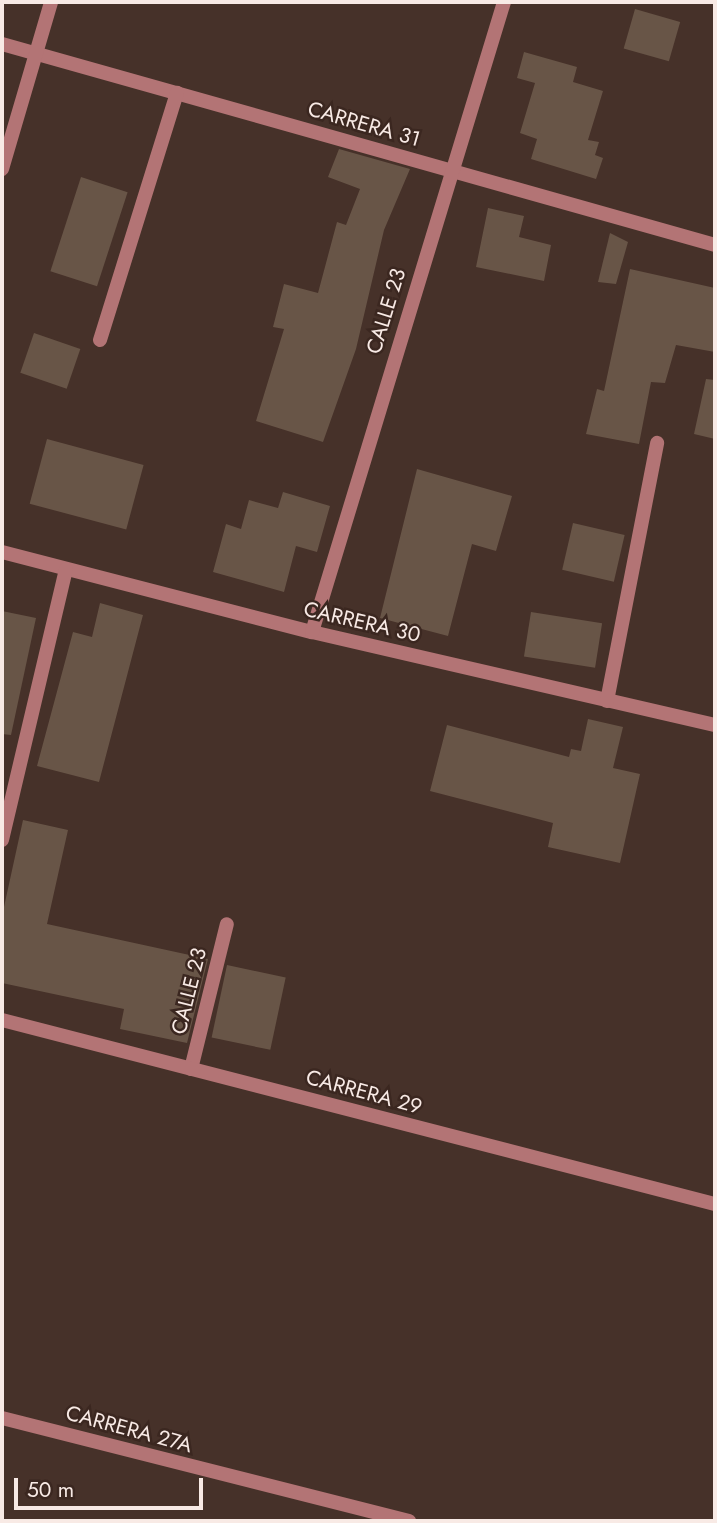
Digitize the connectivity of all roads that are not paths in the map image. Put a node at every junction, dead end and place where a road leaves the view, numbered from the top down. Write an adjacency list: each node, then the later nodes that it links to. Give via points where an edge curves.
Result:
1 (51, 2): 4 (street)
2 (503, 2): 7 (street, CALLE 23)
3 (2, 44): 4 (street, CARRERA 31)
4 (36, 53): 5 (street, CARRERA 31); 6 (street)
5 (177, 93): 7 (street, CARRERA 31); 9 (street)
6 (2, 169)
7 (450, 171): 8 (street, CARRERA 31); 13 (street, CALLE 23)
8 (715, 245)
9 (100, 340)
10 (657, 443): 14 (street)
11 (2, 552): 12 (street, CARRERA 30)
12 (66, 569): 13 (street, CARRERA 30); 16 (street)
13 (312, 632): 14 (street, CARRERA 30)
14 (607, 701): 15 (street, CARRERA 30)
15 (715, 725)
16 (2, 841)
17 (228, 924): 19 (street, CALLE 23)
18 (2, 1020): 19 (street, CARRERA 29)
19 (191, 1069): 20 (street, CARRERA 29)
20 (715, 1205)
21 (2, 1418): 22 (street, CARRERA 27A)
22 (409, 1521)

